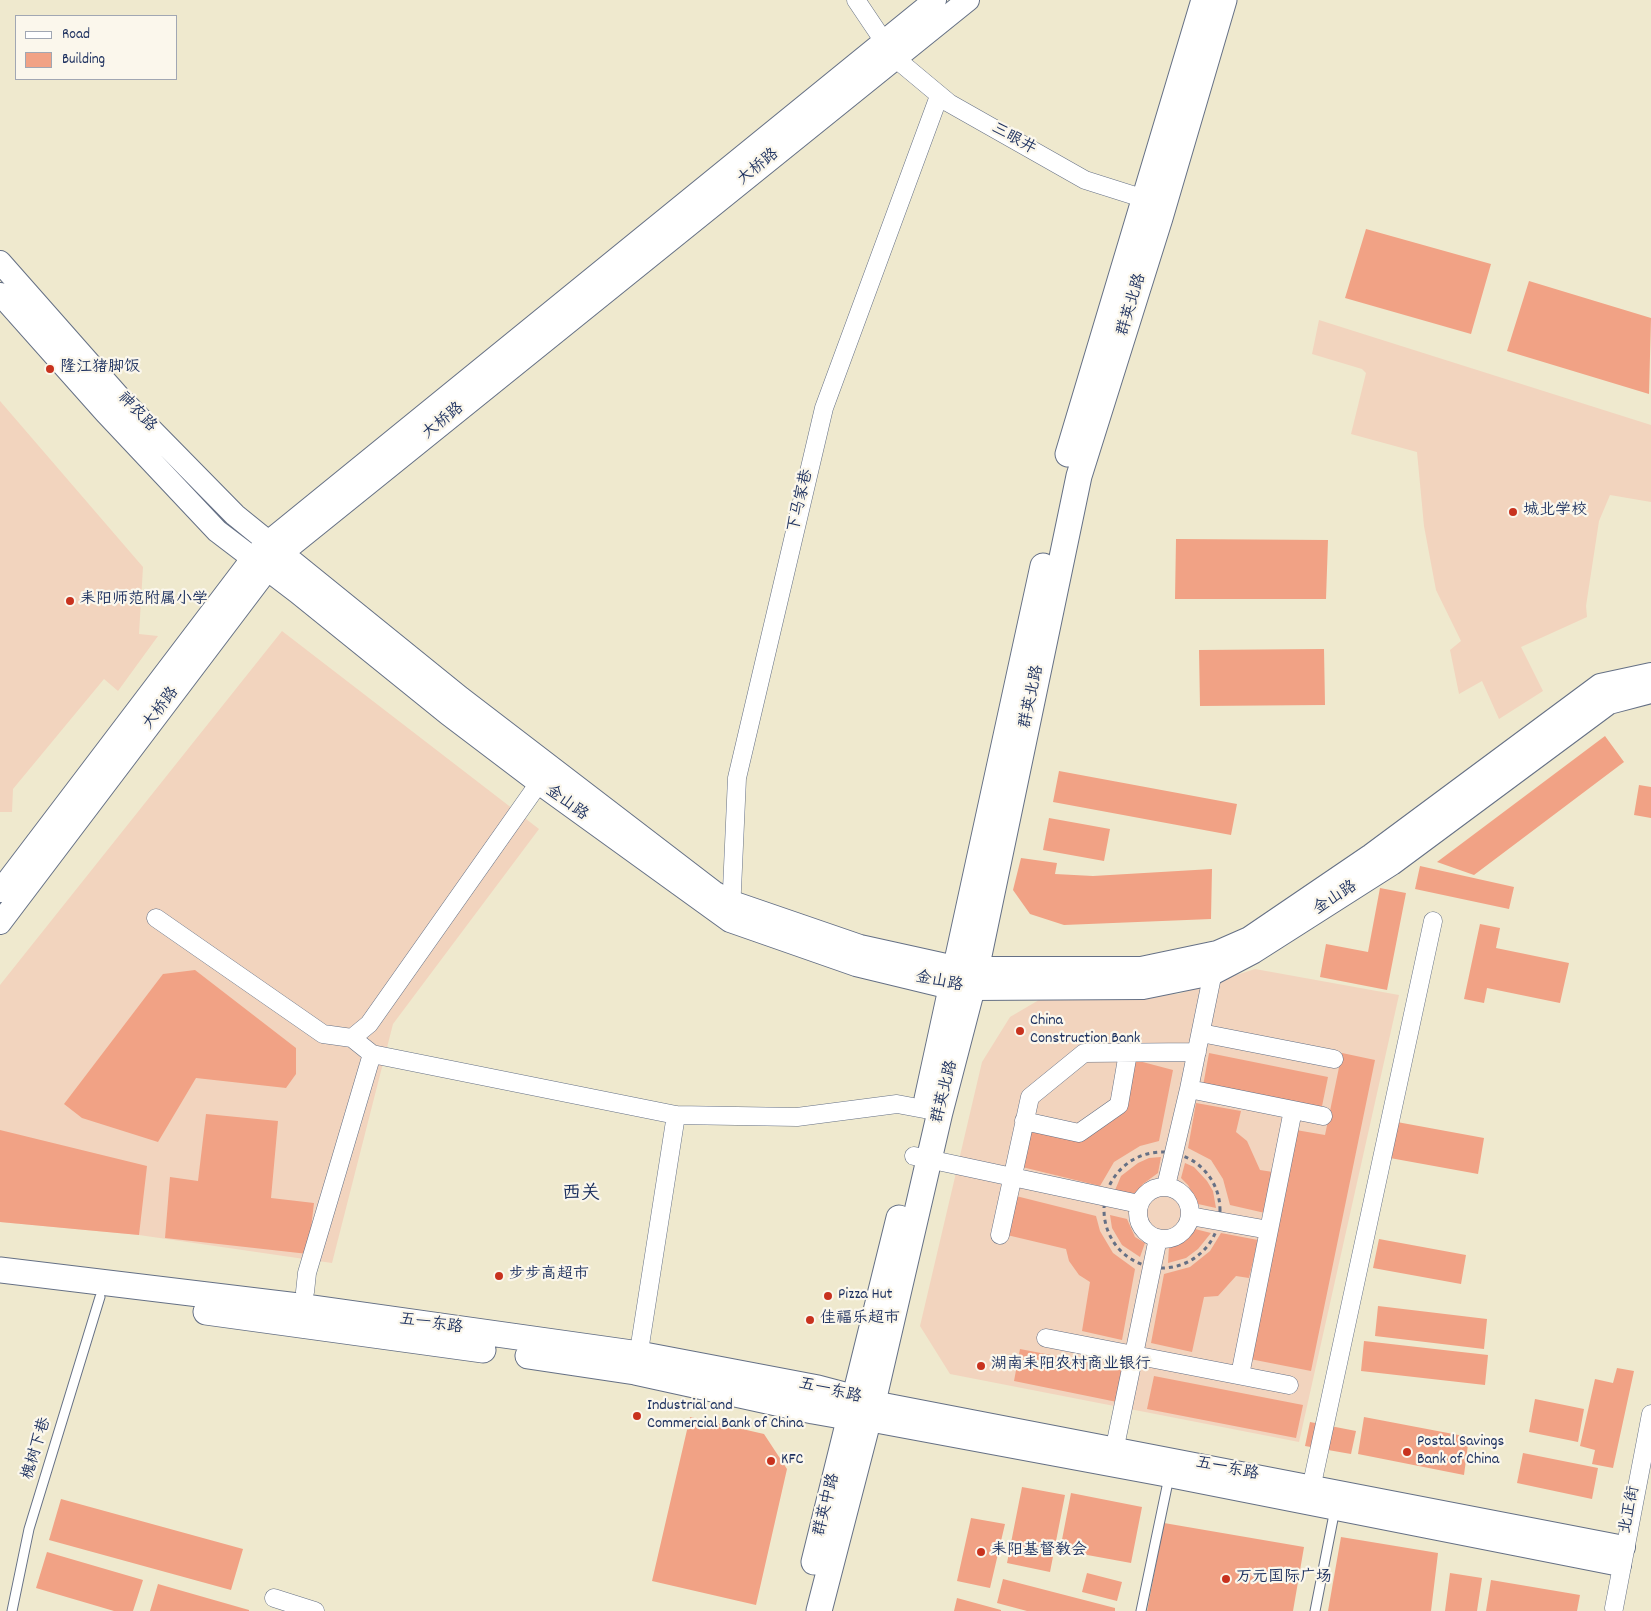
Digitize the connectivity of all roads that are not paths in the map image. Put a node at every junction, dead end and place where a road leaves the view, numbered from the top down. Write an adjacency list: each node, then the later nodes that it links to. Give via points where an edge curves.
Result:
1 (856, 0): 6 (street, 三眼井)
2 (935, 0): 6 (street, 大桥路)
3 (968, 0): 6 (street, 大桥路)
4 (1204, 0): 8 (main road, 群英北路)
5 (1224, 0): 22 (main road, 群英北路, via 1163,209 1079,476)
6 (889, 49): 7 (street, 三眼井); 11 (street, 大桥路)
7 (940, 96): 8 (street, 三眼井, via 1084,180); 16 (street, 下马家巷, via 824,408 737,778)
8 (1145, 199): 22 (main road, 群英北路, via 1064,467)
9 (0, 262): 11 (street, 神农路, via 120,398 235,515)
10 (0, 294): 11 (street, 神农路, via 105,412 218,531)
11 (267, 556): 14 (street, 金山路); 15 (street, 大桥路); 16 (street, 金山路, via 714,892); 19 (street, 大桥路)
12 (1651, 674): 20 (street, 金山路, via 1600,685 1371,855 1249,938)
13 (1651, 692): 21 (street, 金山路, via 1609,703 1392,864 1254,952)
14 (539, 784): 16 (street, 金山路); 24 (street, via 370,1024)
15 (0, 891)
16 (731, 911): 22 (street, 金山路)
17 (156, 918): 24 (street, via 323,1034)
18 (1433, 921): 56 (street)
19 (0, 923)
20 (1217, 952): 21 (street); 22 (street, 金山路, via 1141,968)
21 (1212, 974): 22 (street, 金山路, via 1143,988); 23 (street)
22 (964, 978): 30 (main road, 群英北路)
23 (1201, 1033): 25 (street); 28 (street)
24 (352, 1038): 27 (street)
25 (1197, 1052): 26 (street); 29 (street)
26 (1128, 1053): 34 (street, via 1084,1054 1030,1097); 34 (street, via 1119,1105 1079,1132)
27 (372, 1054): 32 (street); 45 (street, via 307,1273)
28 (1334, 1059)
29 (1189, 1089): 31 (street); 37 (street)
30 (933, 1110): 32 (street, via 897,1104 797,1117); 35 (main road, 群英北路)
31 (1293, 1110): 33 (street); 40 (street)
32 (676, 1115): 49 (street)
33 (1322, 1116)
34 (1024, 1122): 36 (street)
35 (922, 1158): 36 (street); 52 (main road, 群英北路)
36 (1012, 1178): 38 (street); 41 (street)
37 (1166, 1186): 38 (street, via 1148,1191); 39 (street, via 1186,1198)
38 (1138, 1204): 42 (street, via 1139,1224 1144,1231)
39 (1190, 1216): 40 (street); 42 (street, via 1178,1235 1169,1239)
40 (1269, 1230): 50 (street)
41 (1000, 1234)
42 (1158, 1238): 48 (street)
43 (0, 1270): 49 (main road, 五一东路, via 298,1306)
44 (0, 1286): 46 (main road, 五一东路)
45 (305, 1292)
46 (100, 1298): 49 (main road, 五一东路); 61 (lane, 槐树下巷, via 29,1529)
47 (1046, 1338): 48 (street)
48 (1134, 1355): 50 (street); 54 (street)
49 (637, 1363): 52 (main road, 五一东路, via 818,1388)
50 (1240, 1375): 51 (street)
51 (1289, 1385)
52 (861, 1410): 54 (street, 五一东路); 63 (main road, 群英中路); 64 (main road, 群英中路)
53 (1651, 1414): 58 (street, 北正街)
54 (1113, 1457): 55 (street, 五一东路); 56 (street, 五一东路)
55 (1169, 1476): 56 (street, 五一东路); 65 (lane)
56 (1310, 1495): 57 (street, 五一东路); 58 (street, 五一东路)
57 (1335, 1509): 58 (street, 五一东路); 66 (lane)
58 (1622, 1556): 60 (street, 北正街)
59 (274, 1598): 62 (street)
60 (1614, 1608)
61 (12, 1611)
62 (315, 1611)
63 (802, 1611)
64 (819, 1611)
65 (1141, 1611)
66 (1315, 1611)

